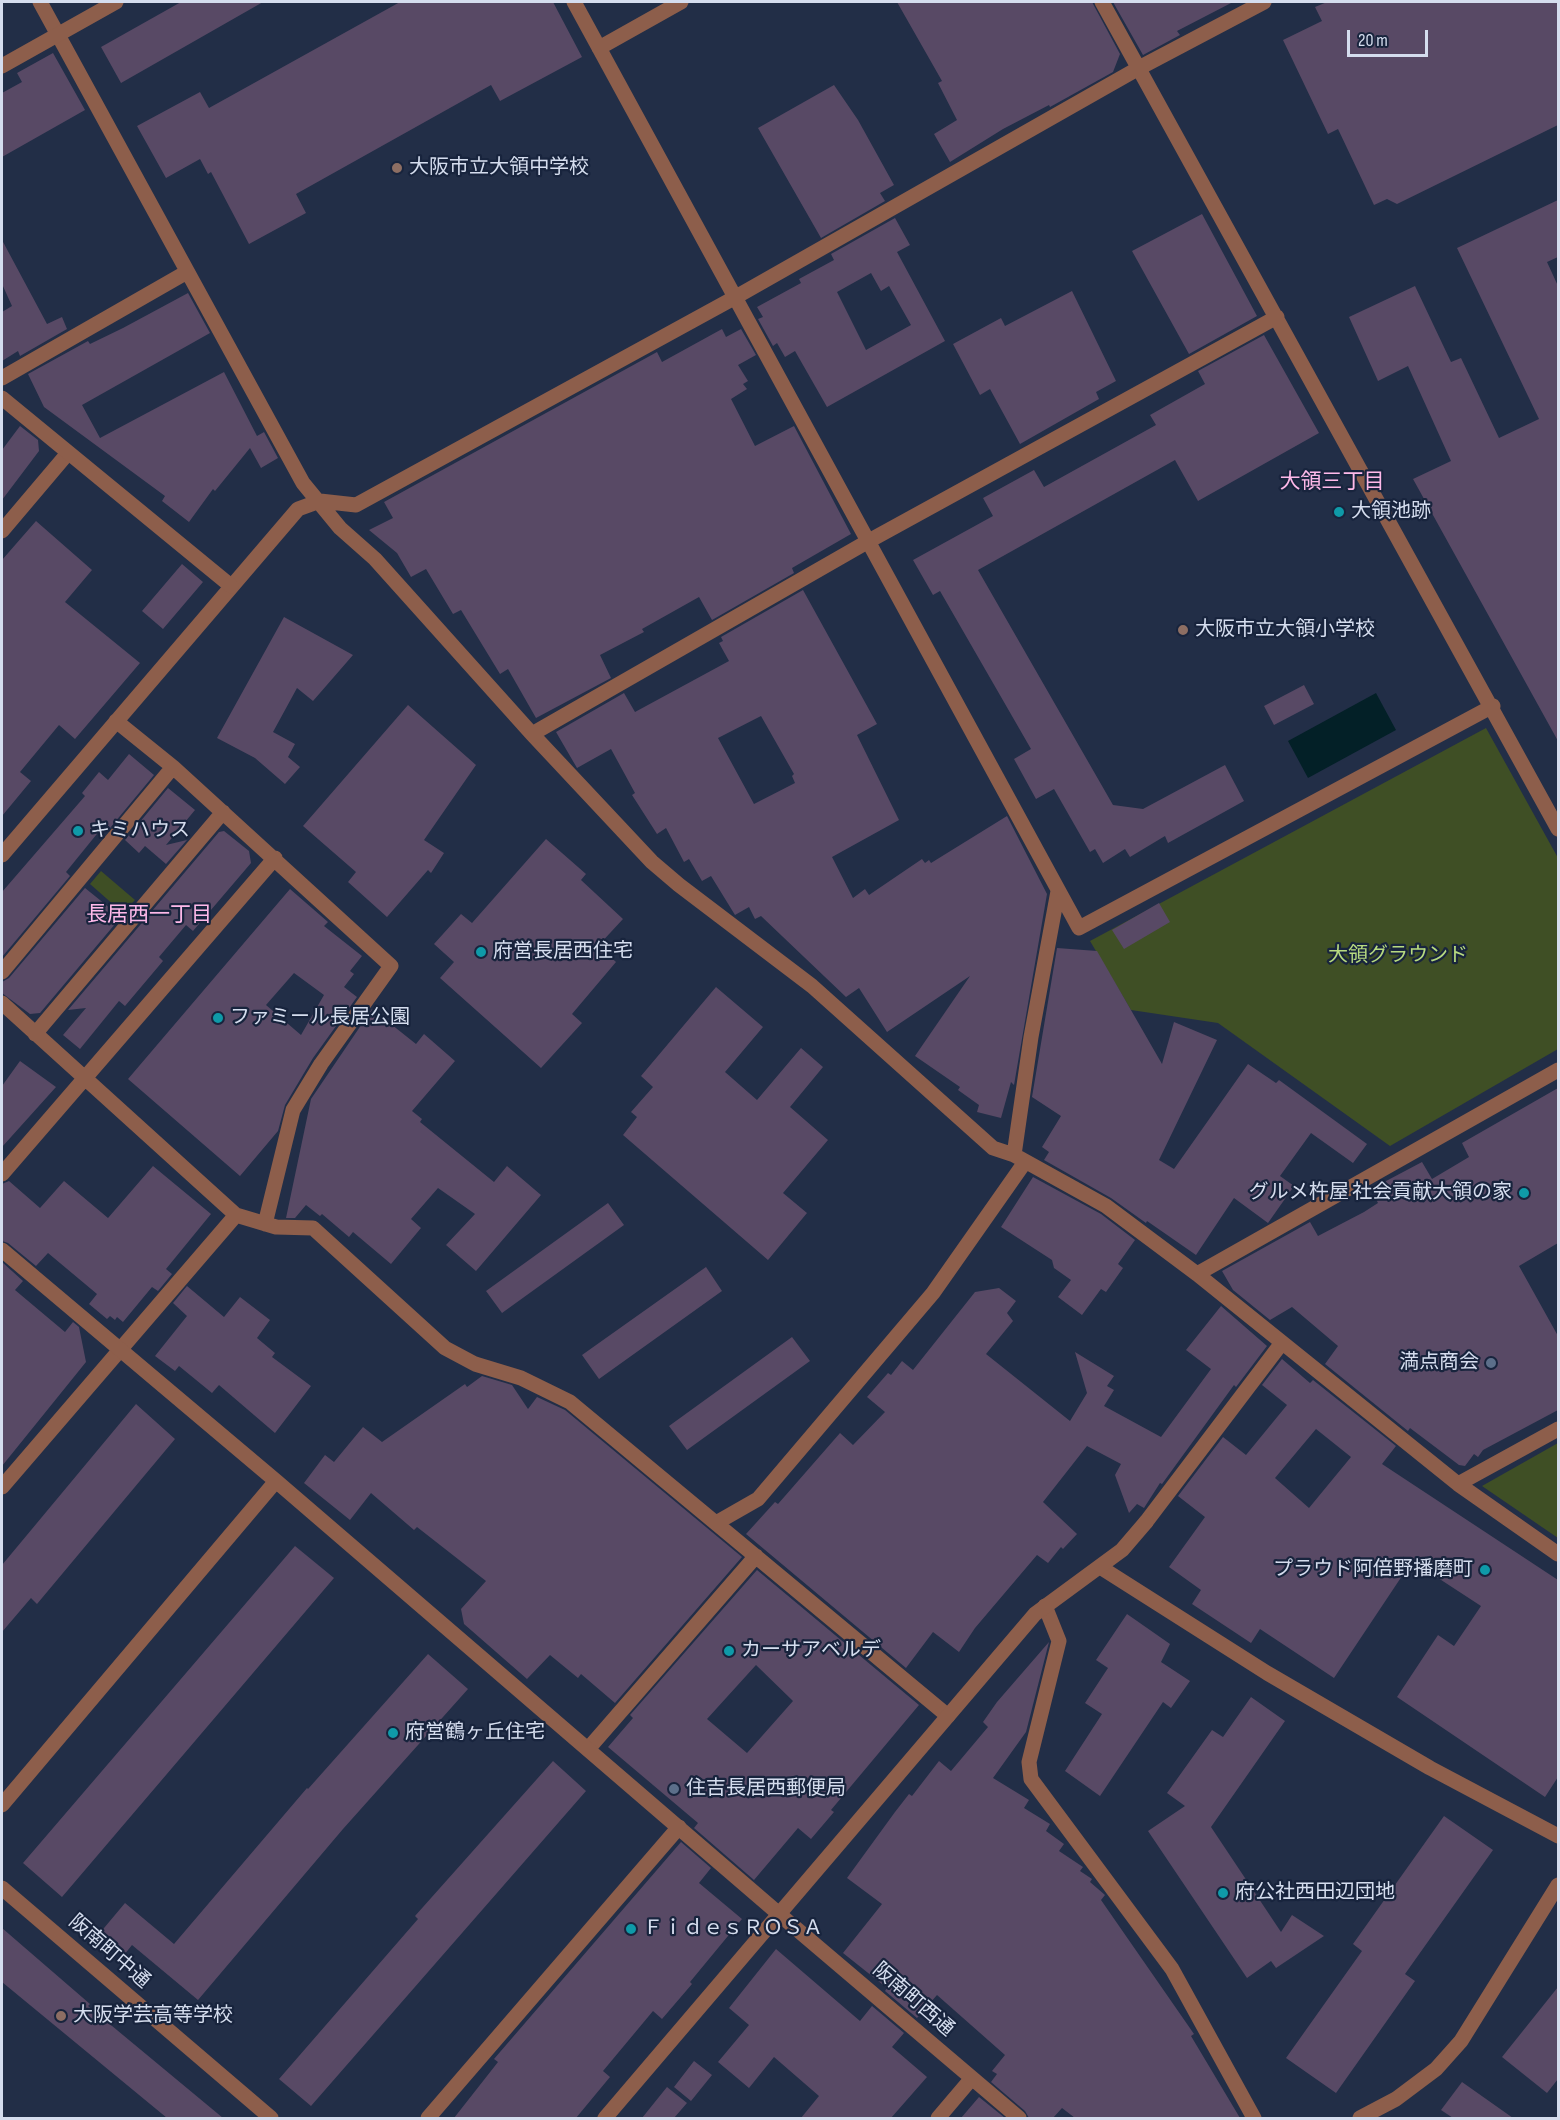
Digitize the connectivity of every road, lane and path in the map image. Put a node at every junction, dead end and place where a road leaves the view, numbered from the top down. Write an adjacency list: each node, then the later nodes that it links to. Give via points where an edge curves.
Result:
1 (40, 2): 7 (street)
2 (116, 2): 7 (street)
3 (574, 2): 8 (street)
4 (681, 2): 8 (street)
5 (1102, 2): 10 (street)
6 (1264, 2): 10 (street)
7 (58, 34): 9 (street); 11 (street)
8 (599, 48): 12 (street)
9 (2, 66)
10 (1139, 68): 12 (street); 13 (street)
11 (187, 272): 14 (street); 17 (street, via 303,483)
12 (734, 298): 17 (street, via 356,505); 19 (street)
13 (1277, 316): 19 (street); 21 (street)
14 (2, 378)
15 (2, 398): 16 (street)
16 (68, 453): 18 (street); 20 (street)
17 (320, 501): 20 (street, via 298,509); 23 (street, via 340,528 375,559)
18 (2, 531)
19 (867, 542): 23 (street); 29 (street)
20 (231, 586): 22 (street)
21 (1493, 706): 26 (street); 29 (street, via 1079,928)
22 (116, 722): 24 (street); 27 (street)
23 (532, 734): 35 (street, via 652,862 812,986 993,1148)
24 (173, 767): 25 (street); 30 (street)
25 (223, 812): 28 (street); 32 (street)
26 (1558, 829)
27 (2, 855)
28 (275, 858): 34 (street); 38 (street, via 391,966 293,1110)
29 (1058, 891): 35 (street, via 1031,1037)
30 (2, 972)
31 (2, 1003): 32 (street)
32 (35, 1034): 34 (street)
33 (1558, 1070): 40 (street)
34 (84, 1079): 36 (street); 37 (street)
35 (1019, 1158): 40 (street, via 1106,1206); 47 (street, via 933,1293 758,1499)
36 (2, 1174)
37 (236, 1215): 38 (street); 42 (street)
38 (265, 1224): 47 (street, via 313,1228 445,1348 570,1402)
39 (2, 1250): 42 (street, 阪南町西通)
40 (1197, 1274): 41 (street)
41 (1281, 1344): 45 (street); 50 (street, via 1146,1522 1122,1550)
42 (120, 1350): 44 (street, 阪南町西通); 46 (street)
43 (1558, 1429): 45 (street)
44 (276, 1481): 53 (street, 阪南町西通); 54 (street)
45 (1458, 1484): 48 (street)
46 (2, 1487)
47 (716, 1523): 49 (street)
48 (1558, 1554)
49 (756, 1556): 52 (street); 53 (street)
50 (1100, 1567): 51 (street); 56 (street, via 1267,1673 1430,1768)
51 (1045, 1606): 52 (street); 66 (street, via 1059,1641 1029,1762 1031,1779 1172,1969)
52 (948, 1716): 59 (street)
53 (588, 1749): 55 (street, 阪南町西通)
54 (2, 1805)
55 (679, 1827): 59 (street, 阪南町西通); 62 (street)
56 (1558, 1836)
57 (1558, 1885): 67 (street, via 1461,2041 1436,2069 1396,2099)
58 (2, 1888): 61 (street, 阪南町中通)
59 (779, 1914): 60 (street, 阪南町西通); 63 (street)
60 (972, 2079): 64 (street); 65 (street, 阪南町西通)
61 (271, 2118)
62 (428, 2118)
63 (605, 2118)
64 (938, 2118)
65 (1019, 2118)
66 (1254, 2118)
67 (1360, 2118)

